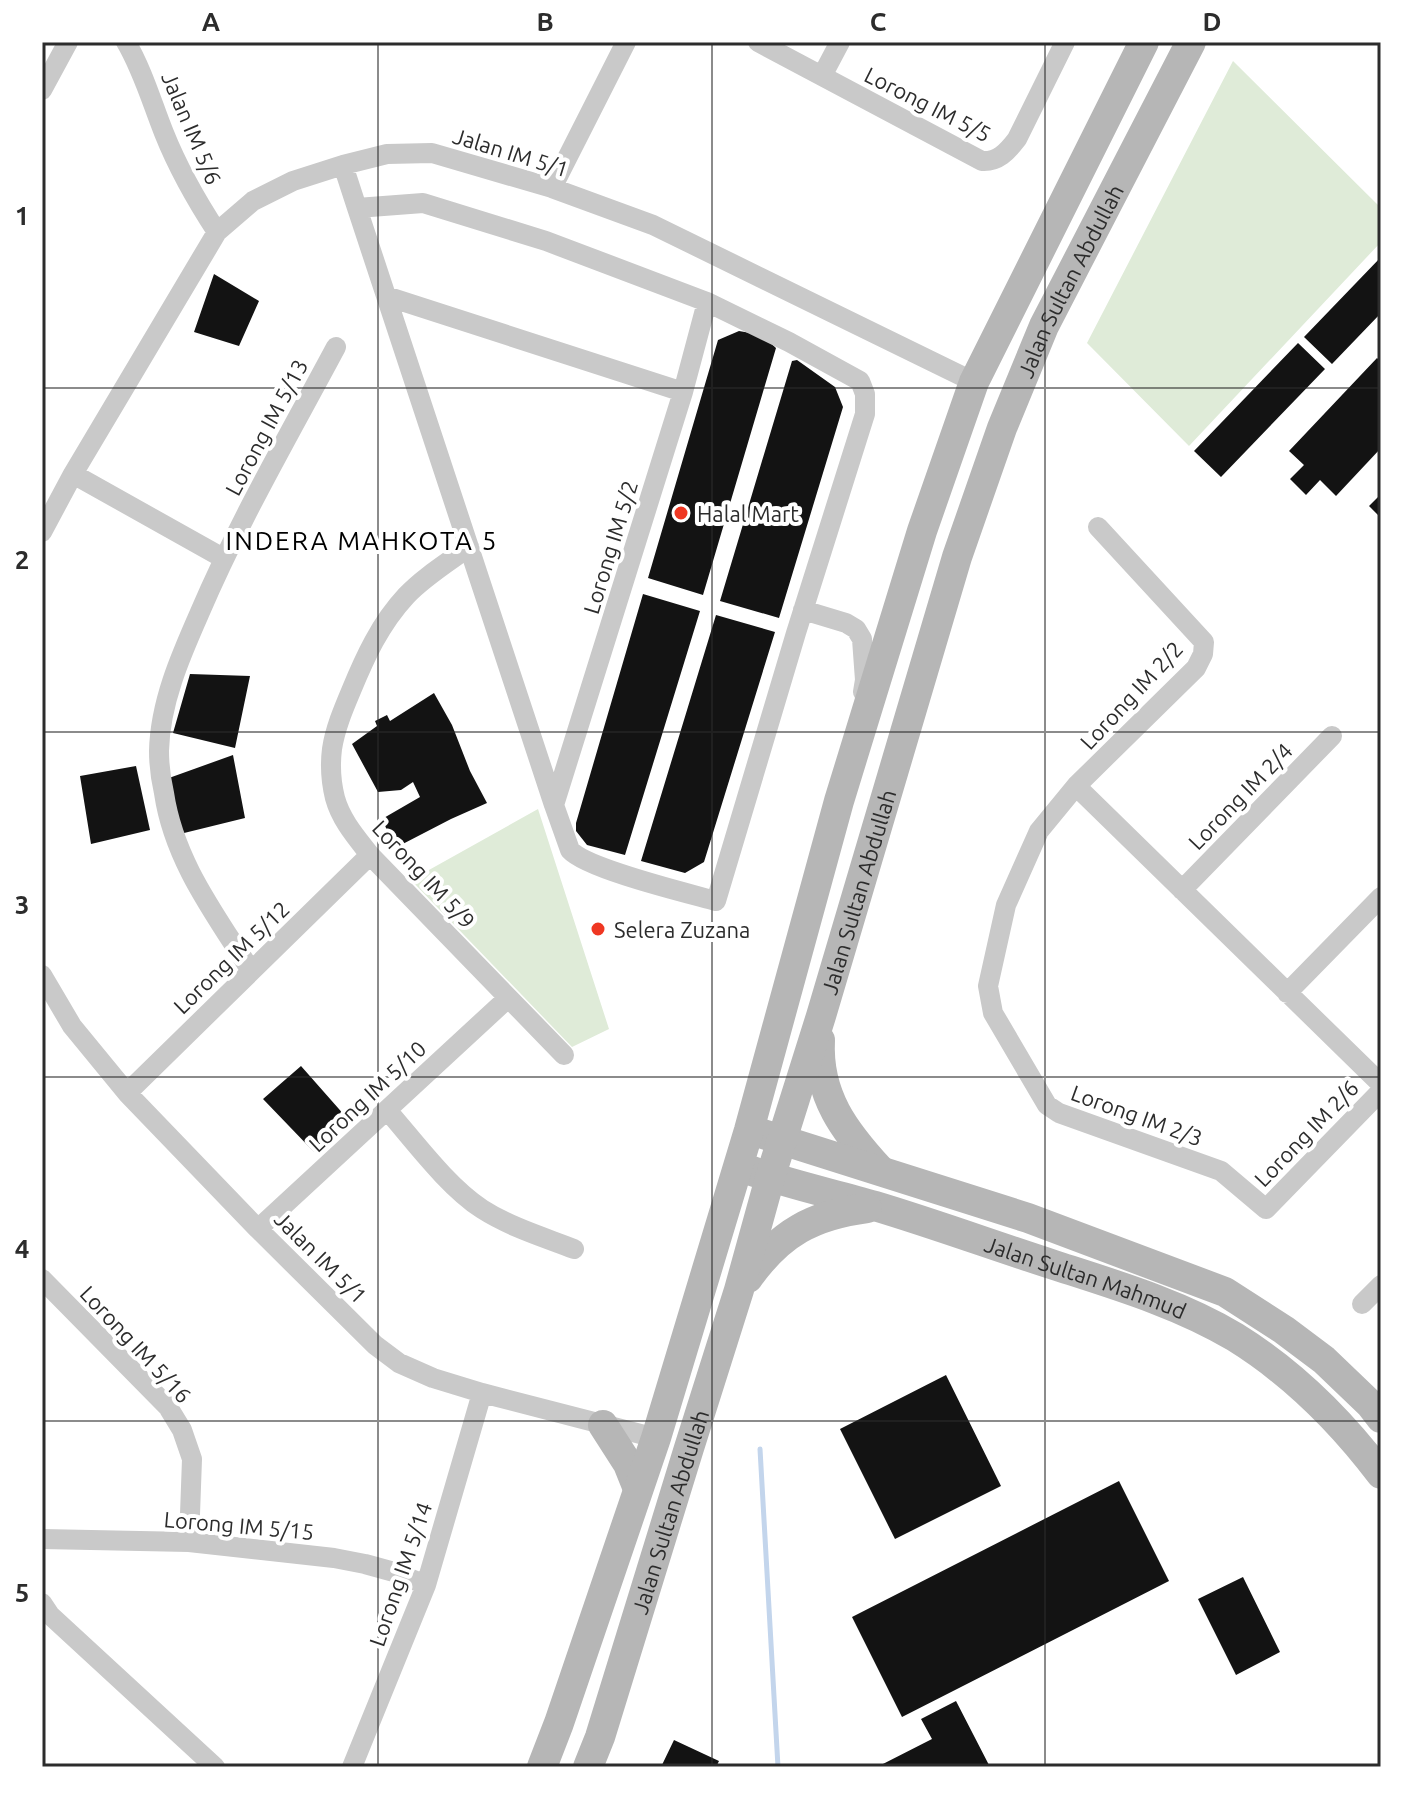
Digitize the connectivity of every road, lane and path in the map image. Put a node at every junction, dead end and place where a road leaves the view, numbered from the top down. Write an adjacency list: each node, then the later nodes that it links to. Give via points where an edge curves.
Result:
1 (68, 42): 10 (street)
2 (126, 42): 14 (street, Jalan IM 5/6, via 192,194)
3 (626, 42): 12 (street)
4 (758, 42): 9 (street, Lorong IM 5/5)
5 (840, 42): 9 (street)
6 (1065, 42): 9 (street, Lorong IM 5/5, via 1017,139 991,162)
7 (1144, 42): 18 (main road, Jalan Sultan Abdullah)
8 (1191, 42): 37 (main road, Jalan Sultan Abdullah, via 1044,326 1002,428 957,557)
9 (822, 76)
10 (42, 90)
11 (343, 165): 12 (street, Jalan IM 5/1, via 387,154 432,153); 13 (street); 14 (street, Jalan IM 5/1, via 253,201)
12 (552, 188): 18 (street, Jalan IM 5/1, via 653,225)
13 (357, 208): 15 (street); 16 (street, via 423,203 546,241)
14 (217, 232): 20 (street, Jalan IM 5/1)
15 (386, 296): 19 (street); 23 (street)
16 (707, 302): 19 (street, Lorong IM 5/2); 25 (street, via 860,381 865,394 865,414)
17 (336, 347): 24 (street, Lorong IM 5/13)
18 (974, 382): 28 (main road, Jalan Sultan Abdullah)
19 (683, 392): 29 (street, Lorong IM 5/2)
20 (73, 474): 22 (street, Jalan IM 5/1); 24 (street)
21 (1098, 527): 27 (street, Lorong IM 2/2, via 1204,642 1203,654 1196,668)
22 (42, 532)
23 (469, 547): 29 (street); 30 (street, Lorong IM 5/9, via 426,578 387,620 369,648 338,722 331,772 335,797 344,822)
24 (223, 558): 33 (street, Lorong IM 5/13, via 179,659 159,751 167,809 191,877)
25 (803, 610): 28 (street, via 846,623 862,639 865,680); 29 (street, via 716,901 618,873 572,853)
26 (1332, 736): 31 (street, Lorong IM 2/4)
27 (1076, 786): 31 (street); 49 (street, Lorong IM 2/3, via 1039,831 1006,905 988,986 993,1013 1047,1105 1221,1171)
28 (839, 801): 43 (main road, Jalan Sultan Abdullah)
29 (554, 805)
30 (370, 855): 33 (street, Lorong IM 5/12); 36 (street, Lorong IM 5/9)
31 (1182, 890): 35 (street)
32 (1381, 897): 35 (street)
33 (251, 971): 41 (street, Lorong IM 5/12)
34 (42, 975): 41 (street, Jalan IM 5/1, via 72,1026)
35 (1287, 993): 39 (street)
36 (508, 998): 38 (street, Lorong IM 5/9); 42 (street, Lorong IM 5/10)
37 (821, 1016): 44 (main road, Jalan Sultan Abdullah); 46 (main road, via 819,1051 828,1093 838,1119)
38 (564, 1055)
39 (1381, 1084)
40 (1381, 1091): 49 (street, Lorong IM 2/6)
41 (127, 1093): 50 (street, Jalan IM 5/1)
42 (387, 1110): 50 (street, Lorong IM 5/10); 51 (street, via 480,1208)
43 (749, 1130): 44 (main road, Jalan Sultan Mahmud); 45 (main road, Jalan Sultan Abdullah)
44 (782, 1140): 46 (main road, Jalan Sultan Mahmud); 47 (main road, Jalan Sultan Abdullah)
45 (738, 1167): 47 (main road, Jalan Sultan Mahmud); 59 (main road, Jalan Sultan Abdullah)
46 (881, 1172): 57 (main road, Jalan Sultan Mahmud, via 1028,1218 1225,1292 1324,1360)
47 (770, 1178): 48 (main road, Jalan Sultan Mahmud); 54 (main road, Jalan Sultan Abdullah)
48 (877, 1207): 54 (main road, via 828,1215 800,1227 780,1240); 60 (main road, Jalan Sultan Mahmud, via 1175,1306 1233,1336 1301,1386)
49 (1266, 1209)
50 (258, 1229): 56 (street, Jalan IM 5/1, via 399,1363)
51 (574, 1249)
52 (42, 1279): 63 (street, Lorong IM 5/16, via 168,1407 182,1430 192,1459)
53 (1381, 1285): 55 (street)
54 (739, 1290): 69 (main road, Jalan Sultan Abdullah)
55 (1362, 1304)
56 (482, 1393): 58 (street, Jalan IM 5/1); 64 (street, Lorong IM 5/14)
57 (1381, 1418)
58 (603, 1425): 59 (street, Jalan IM 5/1); 61 (main road)
59 (656, 1438): 61 (main road, Jalan Sultan Abdullah)
60 (1381, 1474)
61 (638, 1489): 68 (main road, Jalan Sultan Abdullah)
62 (42, 1539): 63 (street, Lorong IM 5/15)
63 (189, 1542): 64 (street, Lorong IM 5/15, via 334,1558)
64 (426, 1585): 67 (street, Lorong IM 5/14)
65 (42, 1603): 66 (street)
66 (215, 1767)
67 (352, 1767)
68 (542, 1767)
69 (588, 1767)

